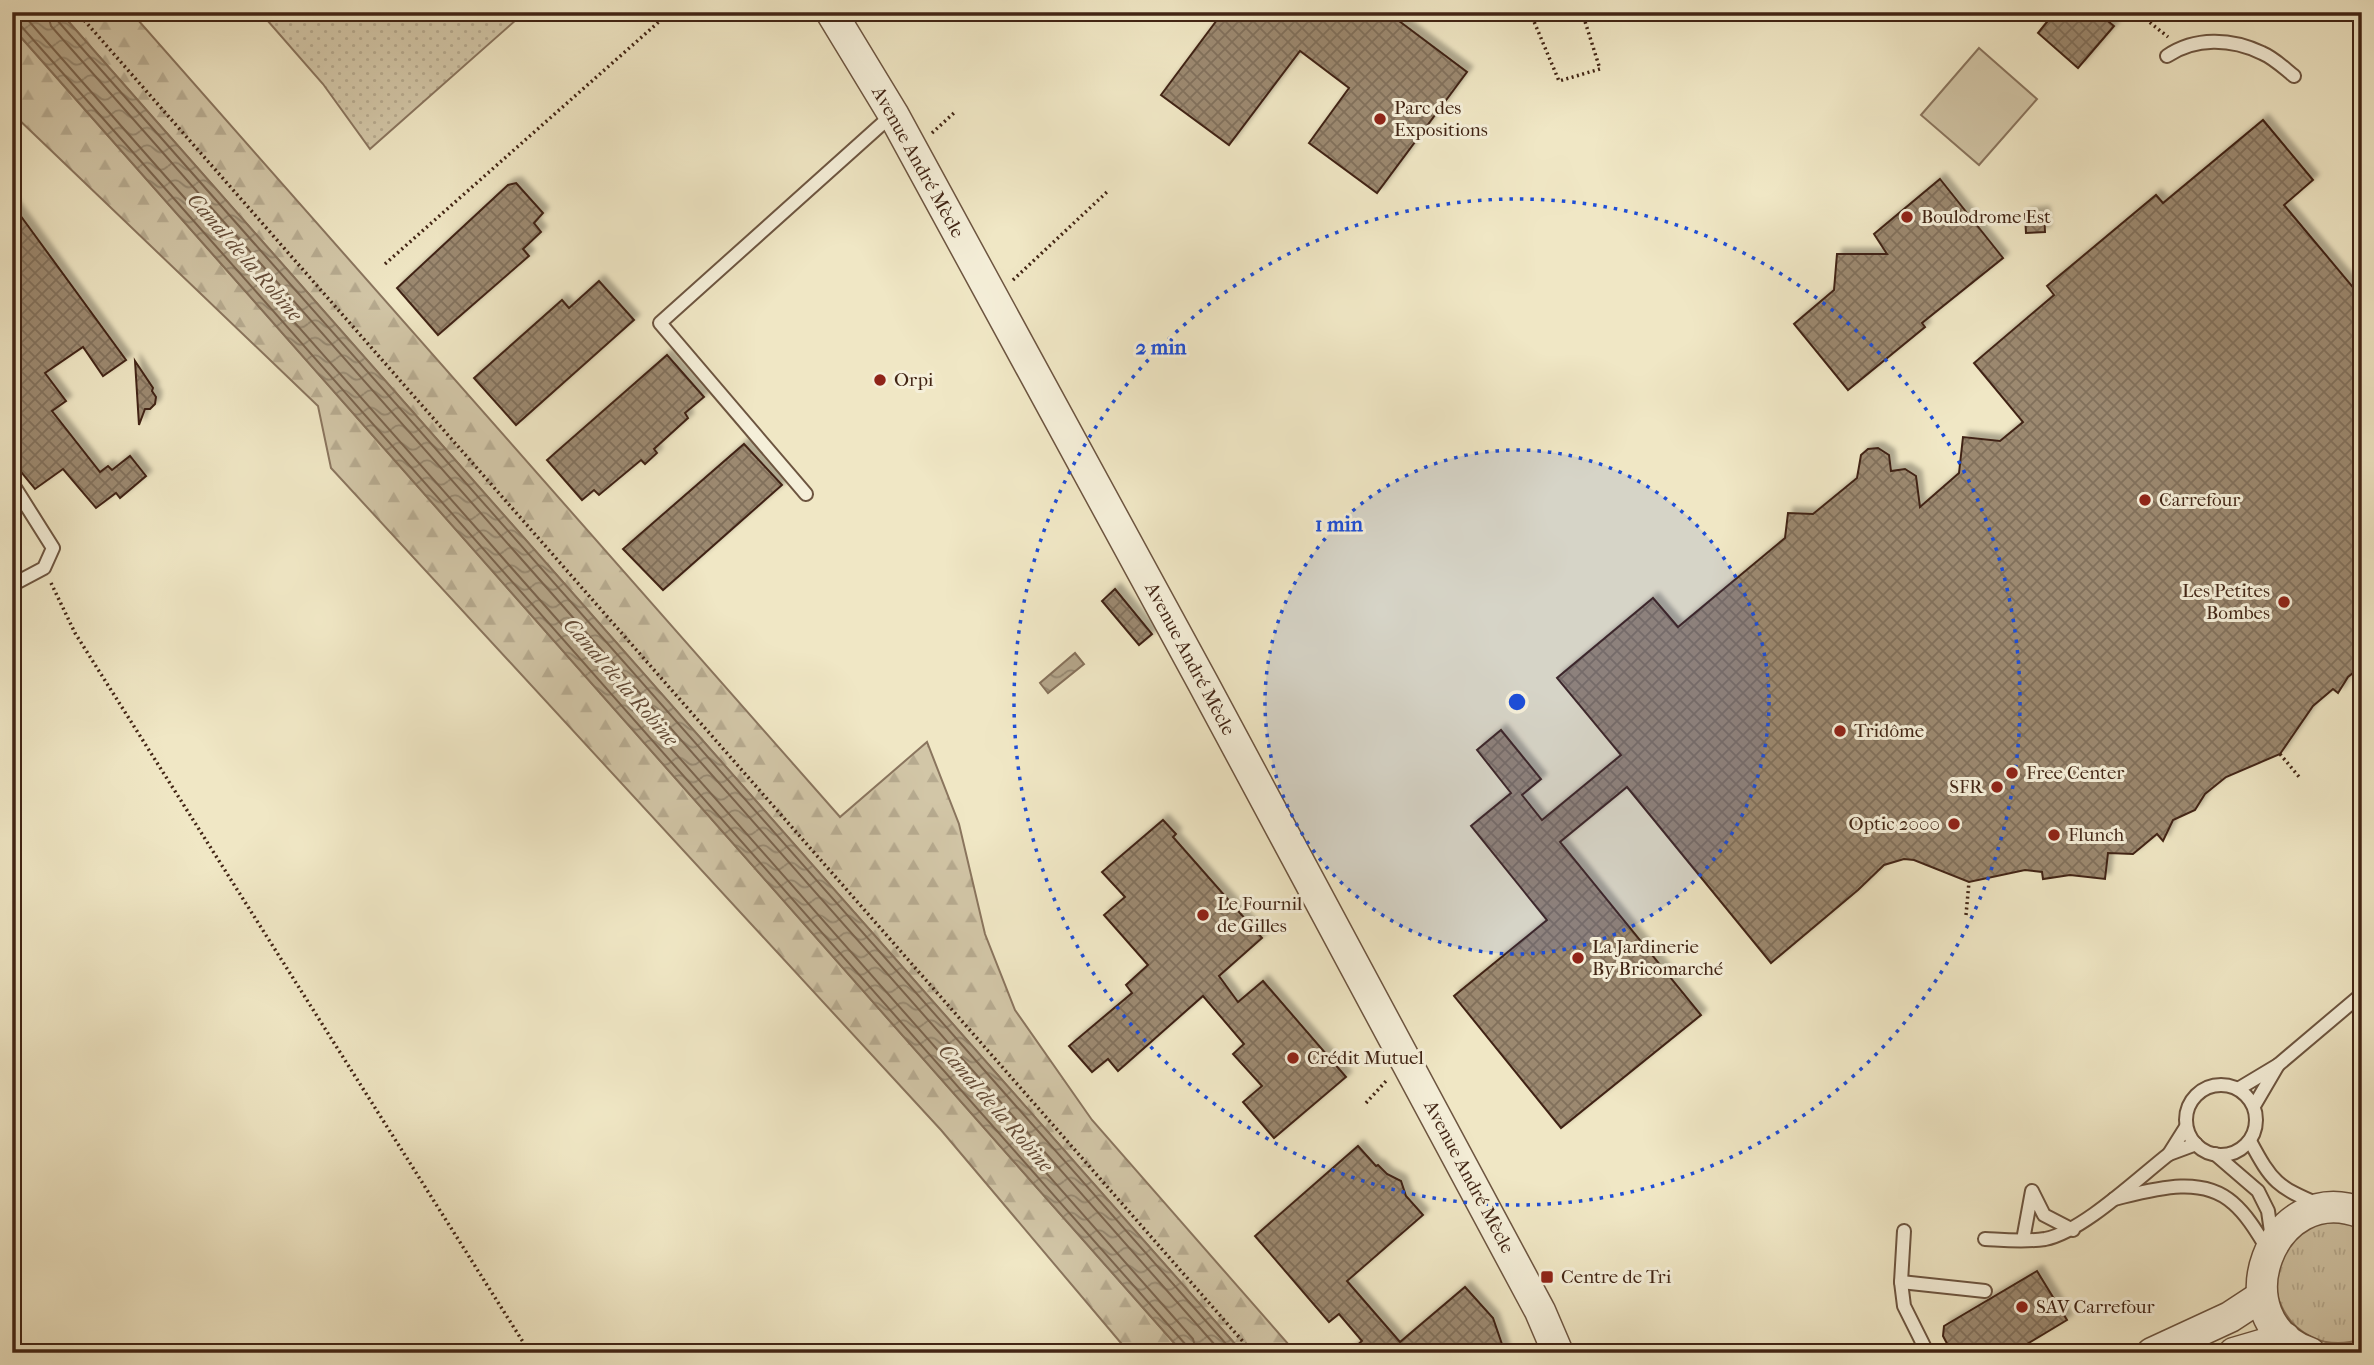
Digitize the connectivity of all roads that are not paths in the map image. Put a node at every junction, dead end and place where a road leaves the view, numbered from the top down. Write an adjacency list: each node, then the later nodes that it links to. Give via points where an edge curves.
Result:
1 (831, 12): 4 (street, Avenue André Mècle)
2 (2167, 56): 3 (lane, via 2180,47 2208,40 2263,53)
3 (2294, 76)
4 (893, 114): 6 (lane, via 660,323); 28 (street, Avenue André Mècle)
5 (12, 483): 7 (lane, via 53,548 44,568)
6 (806, 494)
7 (12, 585)
8 (2362, 994): 9 (lane)
9 (2277, 1065): 10 (lane); 11 (lane)
10 (2238, 1089): 11 (lane); 12 (lane, via 2224,1084 2208,1086 2193,1098 2186,1112)
11 (2254, 1106): 13 (lane, via 2255,1130)
12 (2186, 1127): 14 (lane); 15 (lane)
13 (2249, 1141): 16 (lane, via 2230,1154); 18 (lane, via 2266,1171 2286,1190)
14 (2196, 1144): 15 (lane); 16 (lane)
15 (2169, 1154): 17 (lane)
16 (2215, 1154): 24 (lane, via 2258,1191 2269,1211)
17 (2110, 1200): 20 (lane); 24 (lane, via 2185,1186 2214,1191 2231,1201)
18 (2327, 1208): 19 (street); 24 (street, via 2305,1214 2287,1226)
19 (2362, 1213)
20 (2073, 1230): 23 (lane); 23 (lane, via 2044,1215 2032,1191)
21 (1904, 1231): 25 (lane)
22 (1985, 1239): 23 (lane)
23 (2023, 1240)
24 (2270, 1247): 27 (street, via 2262,1273)
25 (1901, 1282): 26 (lane); 30 (lane, via 1904,1306)
26 (1985, 1291)
27 (2262, 1296): 29 (street, via 2270,1318); 33 (street, via 2230,1317)
28 (1540, 1311): 31 (street, Avenue André Mècle); 32 (street, Avenue André Mècle)
29 (2285, 1338): 34 (street); 35 (street)
30 (1924, 1346)
31 (1558, 1353)
32 (1568, 1353)
33 (2151, 1353)
34 (2234, 1353)
35 (2310, 1353)

